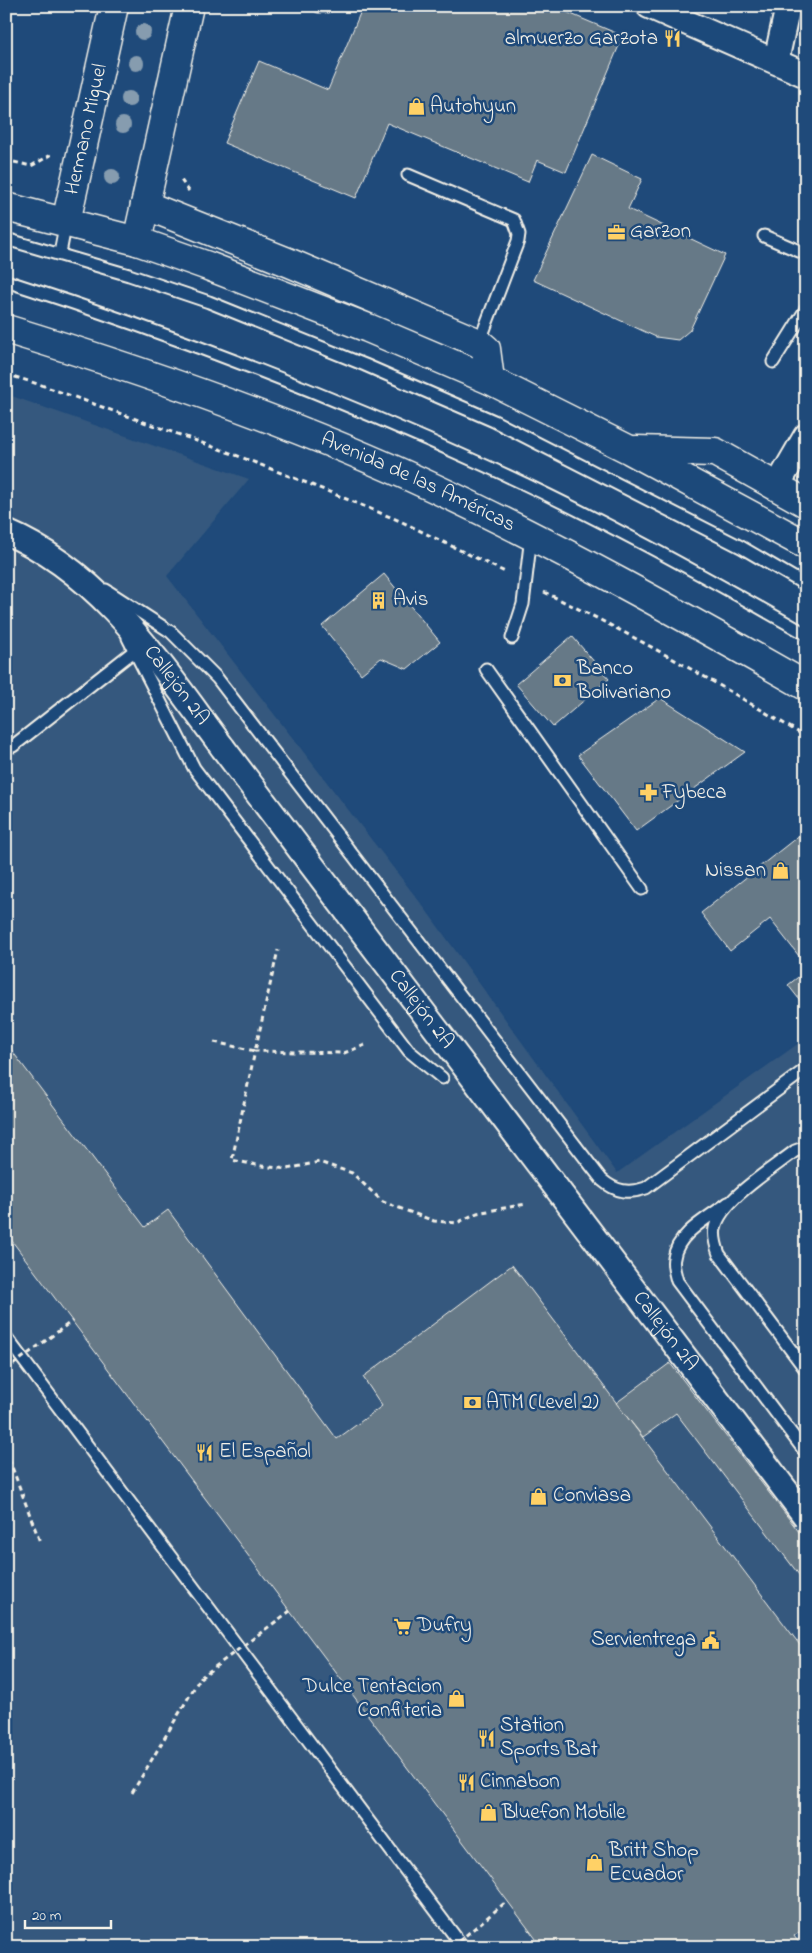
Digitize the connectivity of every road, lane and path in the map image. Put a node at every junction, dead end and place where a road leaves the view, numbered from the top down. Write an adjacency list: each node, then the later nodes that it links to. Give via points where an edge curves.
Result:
1 (114, 6): 16 (main road, Hermano Miguel)
2 (190, 6): 14 (main road)
3 (320, 6): 4 (lane)
4 (327, 6)
5 (649, 6): 7 (street)
6 (788, 6): 7 (street)
7 (776, 61): 8 (street)
8 (806, 75)
9 (54, 154): 10 (path, via 31,166)
10 (14, 162)
11 (177, 175): 13 (path, via 189,191)
12 (408, 175): 25 (lane, via 514,220 518,241)
13 (197, 194)
14 (145, 205): 19 (main road); 25 (main road)
15 (6, 207): 16 (main road)
16 (66, 222): 19 (main road); 20 (lane, Hermano Miguel)
17 (764, 236): 21 (lane)
18 (6, 239): 20 (lane)
19 (137, 241): 28 (main road, via 368,328)
20 (60, 254): 38 (lane, via 209,302 494,421 741,547)
21 (806, 254)
22 (6, 282): 40 (lane, Avenida de las Américas, via 114,317 380,419 487,466 601,522)
23 (806, 309): 26 (lane)
24 (6, 329): 34 (main road, Avenida de las Américas, via 160,379 301,431 430,486)
25 (479, 343): 28 (main road, via 486,349)
26 (773, 362)
27 (6, 374): 37 (path, via 233,454 308,484 400,521)
28 (490, 380): 30 (main road)
29 (806, 436): 31 (street)
30 (630, 450): 31 (main road, via 715,452); 35 (main road)
31 (777, 486): 32 (main road)
32 (806, 503)
33 (6, 532): 36 (street, Callejón 2A)
34 (531, 535): 37 (lane); 44 (main road, Avenida de las Américas)
35 (806, 545)
36 (46, 552): 39 (street, Callejón 2A); 52 (lane, via 171,632 217,678 602,1180 612,1188 622,1192 646,1188)
37 (526, 583): 41 (lane); 45 (path, via 673,659)
38 (806, 585)
39 (113, 608): 42 (lane); 63 (street, Callejón 2A, bridge, via 144,644)
40 (806, 634)
41 (512, 638)
42 (134, 651): 46 (lane); 53 (lane, via 194,768 409,1051)
43 (486, 669): 47 (lane)
44 (806, 686)
45 (806, 737)
46 (13, 746)
47 (642, 889)
48 (278, 950): 51 (path)
49 (214, 1042): 51 (path)
50 (365, 1045): 51 (path, via 344,1053)
51 (255, 1051): 56 (path, via 232,1160 287,1169 319,1162 352,1173 383,1202 434,1221 457,1223 477,1214)
52 (806, 1069)
53 (442, 1078)
54 (806, 1147): 55 (lane, via 795,1151)
55 (728, 1203): 60 (lane, via 714,1230 719,1254); 62 (lane, via 686,1235 678,1245 674,1257 677,1281)
56 (526, 1204)
57 (72, 1321): 59 (path, bridge)
58 (6, 1337): 69 (lane)
59 (6, 1370)
60 (806, 1370)
61 (6, 1451): 64 (path)
62 (806, 1453)
63 (806, 1517)
64 (40, 1542)
65 (290, 1611): 66 (path, bridge, via 200,1678)
66 (132, 1793)
67 (507, 1901): 68 (path, bridge)
68 (452, 1947)
69 (463, 1947)

